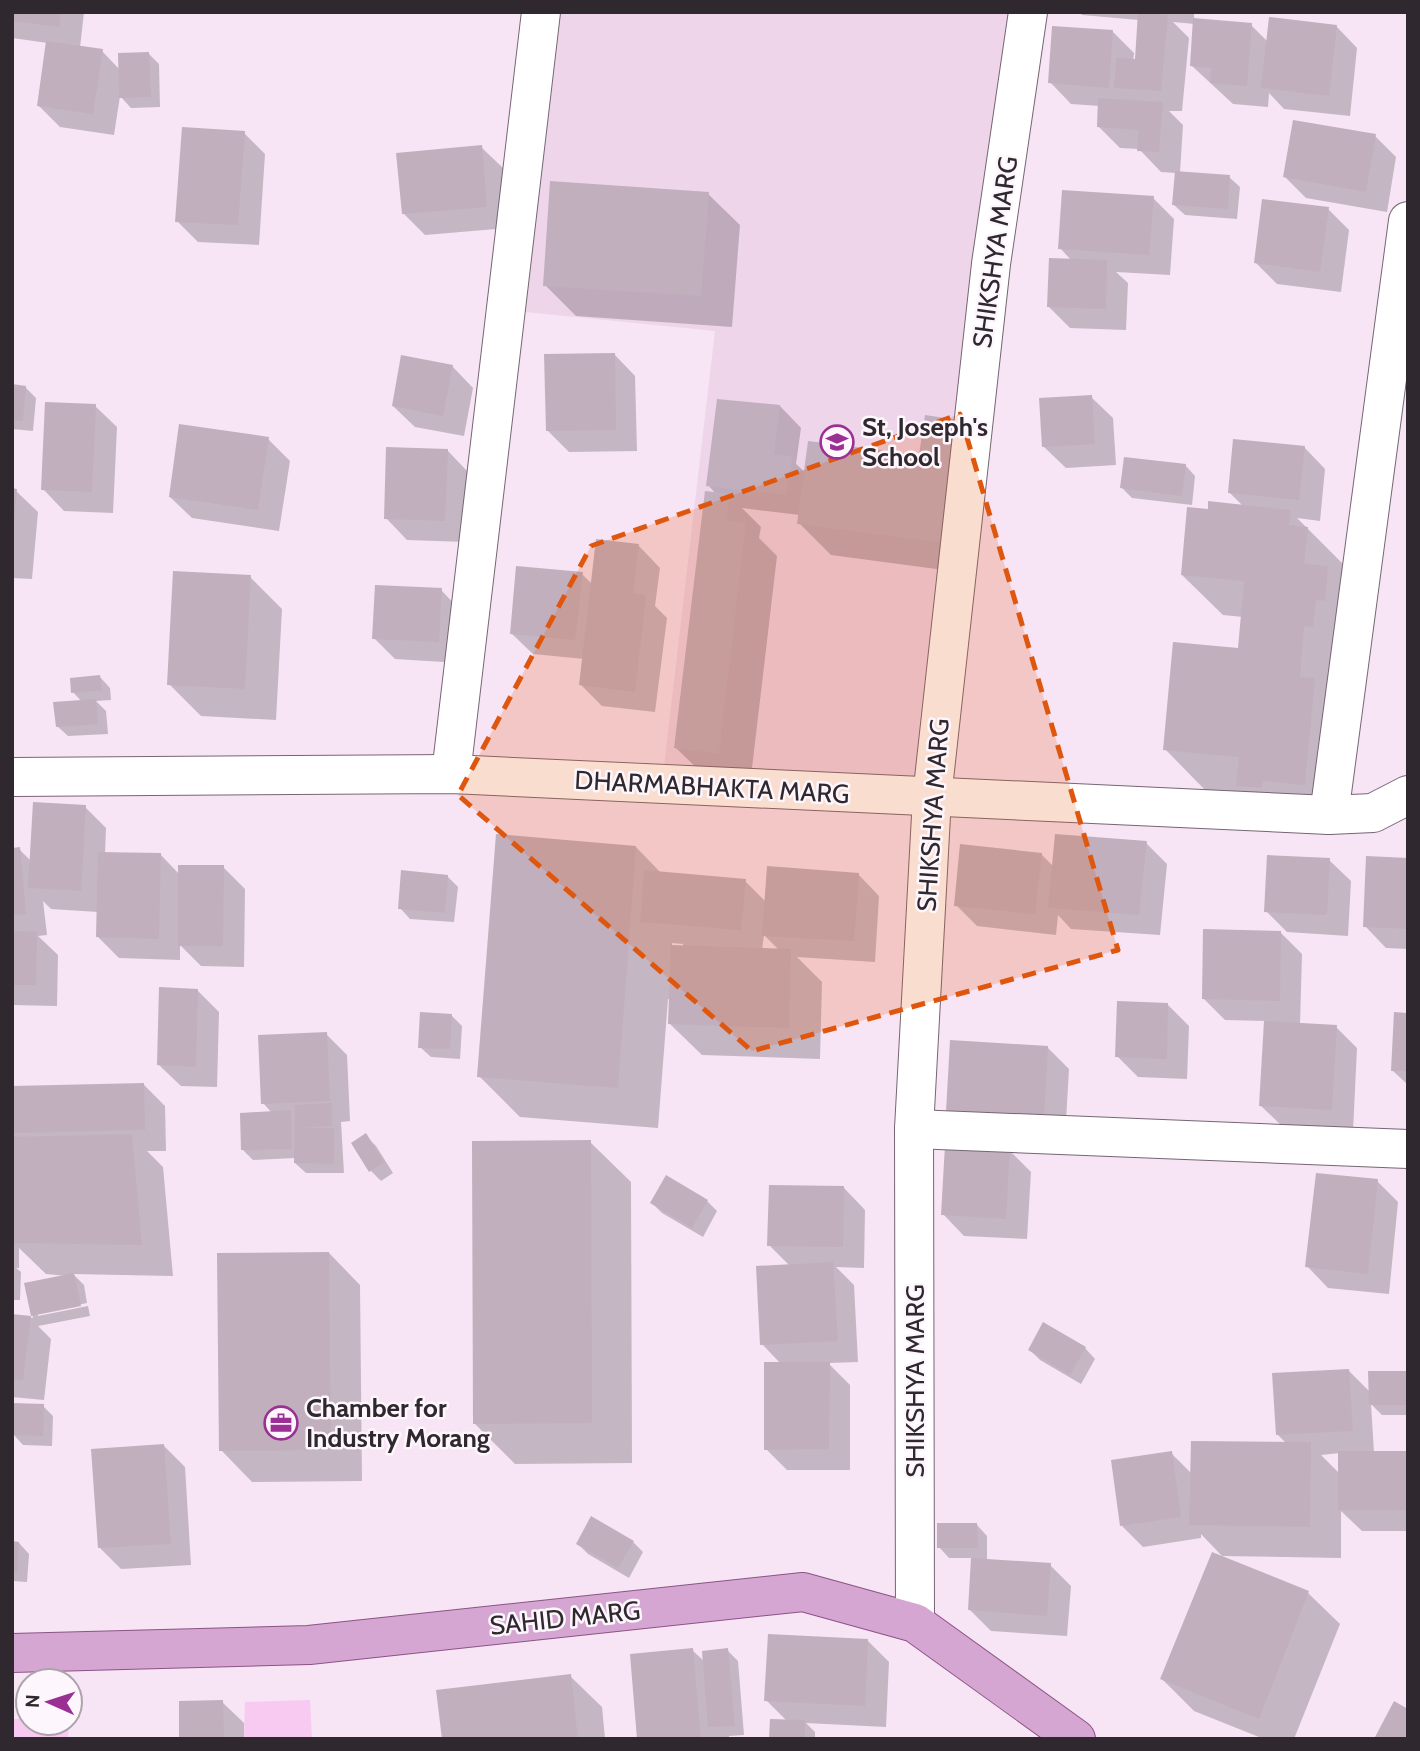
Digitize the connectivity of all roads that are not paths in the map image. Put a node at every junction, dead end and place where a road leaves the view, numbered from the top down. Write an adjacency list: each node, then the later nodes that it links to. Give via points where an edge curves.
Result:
1 (541, 12): 4 (street)
2 (1028, 12): 7 (street, SHIKSHYA MARG, via 991,264)
3 (1408, 221): 8 (street)
4 (451, 774): 5 (street, DHARMABHAKTA MARG); 7 (street, DHARMABHAKTA MARG)
5 (12, 777)
6 (1408, 794): 8 (street, DHARMABHAKTA MARG, via 1373,813)
7 (932, 797): 8 (street, DHARMABHAKTA MARG); 9 (street, SHIKSHYA MARG)
8 (1329, 815)
9 (914, 1129): 10 (street); 11 (street, SHIKSHYA MARG)
10 (1408, 1149)
11 (915, 1623): 12 (main road, SAHID MARG, via 803,1592 309,1645); 13 (main road, SAHID MARG)
12 (12, 1653)
13 (1076, 1739)

